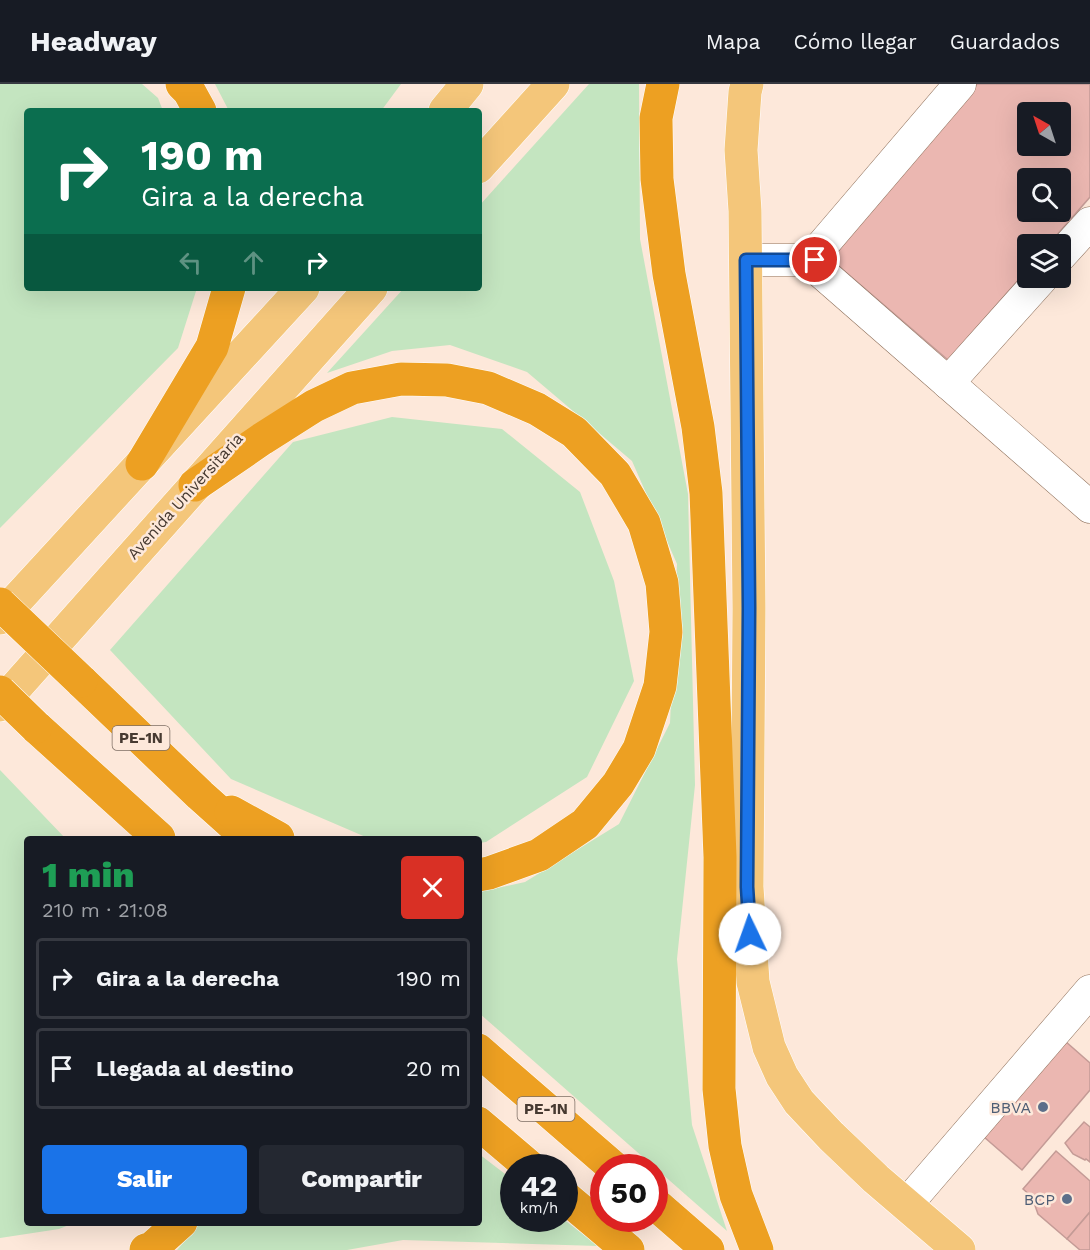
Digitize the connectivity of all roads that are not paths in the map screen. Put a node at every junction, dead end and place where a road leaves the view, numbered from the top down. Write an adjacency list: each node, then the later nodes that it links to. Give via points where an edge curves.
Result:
1 (182, 84): 6 (highway)
2 (553, 84): 7 (main road)
3 (663, 84): 43 (highway, via 656,118 657,179 706,493 720,857 719,1089 735,1195)
4 (747, 84): 10 (main road, via 741,150)
5 (960, 84): 11 (lane, via 820,248)
6 (198, 108)
7 (482, 163)
8 (1090, 223): 9 (lane)
9 (1071, 244)
10 (746, 260): 11 (lane); 36 (main road, via 747,887 753,982 769,1047 799,1102)
11 (815, 260): 16 (lane, via 821,272)
12 (1033, 288): 16 (lane)
13 (228, 291): 17 (highway, via 212,347)
14 (300, 291): 17 (main road)
15 (367, 291): 18 (main road, Avenida Universitaria)
16 (948, 383): 19 (lane)
17 (142, 464): 21 (main road)
18 (195, 484): 23 (main road, Avenida Universitaria); 30 (highway, via 314,406 352,388 401,379 447,380 488,388 537,409 574,432 615,474 644,523 662,583 666,632 660,686 639,749 618,784 585,824 539,855)
19 (1090, 507)
20 (0, 604): 24 (highway, PE-1N, bridge)
21 (0, 618)
22 (0, 692): 25 (highway, bridge)
23 (0, 705)
24 (200, 795): 28 (highway, PE-1N); 29 (highway)
25 (114, 798): 26 (highway); 27 (highway)
26 (141, 836)
27 (157, 836)
28 (246, 836)
29 (274, 836)
30 (482, 874)
31 (1090, 990): 36 (lane)
32 (482, 1053): 35 (highway, PE-1N)
33 (482, 1127): 34 (highway)
34 (514, 1154)
35 (598, 1154)
36 (906, 1205): 44 (main road)
37 (578, 1208): 41 (highway)
38 (668, 1215): 42 (highway)
39 (177, 1226): 40 (highway)
40 (146, 1250)
41 (628, 1250)
42 (708, 1250)
43 (757, 1250)
44 (959, 1250)

